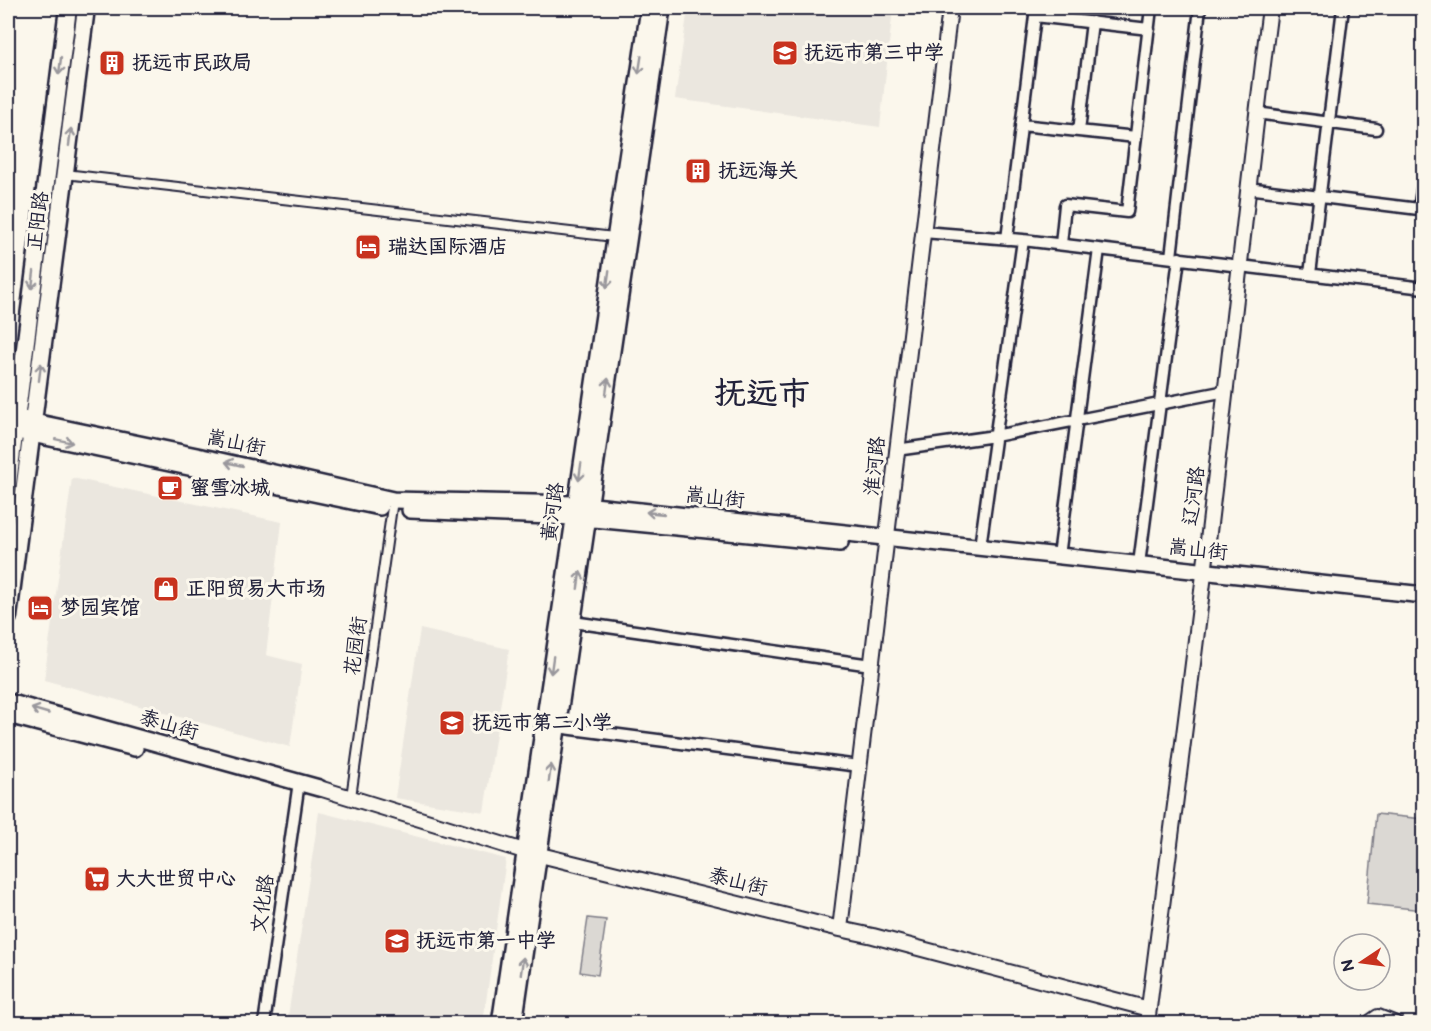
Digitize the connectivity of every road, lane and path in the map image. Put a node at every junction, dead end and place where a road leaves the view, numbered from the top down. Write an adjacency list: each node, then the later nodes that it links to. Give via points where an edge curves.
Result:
1 (68, 8): 35 (main road, 正阳路, one-way to 35)
2 (86, 8): 18 (main road, 正阳路, one-way to 2)
3 (649, 8): 23 (main road, 黄河路, one-way to 23)
4 (662, 8): 41 (main road, 黄河路, one-way to 4)
5 (950, 8): 22 (street, 淮河路)
6 (1152, 8): 11 (street)
7 (1200, 8): 28 (street)
8 (1270, 8): 12 (street, 辽河路)
9 (1343, 8): 13 (street)
10 (1092, 22): 11 (street); 14 (street, via 1035,16); 16 (street)
11 (1149, 28): 17 (street)
12 (1256, 113): 13 (street); 20 (street, 辽河路)
13 (1327, 122): 15 (street); 21 (street)
14 (1021, 124): 16 (street); 24 (street)
15 (1376, 129)
16 (1079, 131): 17 (street)
17 (1136, 137): 26 (street, via 1127,212 1065,205)
18 (65, 174): 23 (street); 36 (main road, 正阳路, one-way to 18)
19 (1424, 178): 21 (street, via 1419,209)
20 (1247, 188): 21 (street); 29 (street, 辽河路)
21 (1319, 198): 30 (street)
22 (923, 232): 24 (street); 38 (street, 淮河路)
23 (614, 237): 41 (main road, 黄河路, one-way to 41)
24 (1007, 239): 25 (street)
25 (1023, 240): 26 (street); 37 (street)
26 (1061, 244): 27 (street)
27 (1099, 249): 28 (street); 34 (street)
28 (1175, 258): 29 (street); 33 (street)
29 (1240, 266): 30 (street); 32 (street, 辽河路)
30 (1310, 274): 31 (street)
31 (1424, 288)
32 (1226, 391): 33 (street); 46 (street, 辽河路)
33 (1160, 405): 34 (street); 45 (street)
34 (1075, 421): 37 (street); 44 (street)
35 (11, 422): 36 (main road, 嵩山街); 39 (main road, 正阳路)
36 (33, 428): 40 (main road, 嵩山街); 49 (main road, 正阳路)
37 (995, 436): 38 (street); 43 (street)
38 (896, 450): 42 (street, 淮河路)
39 (8, 483)
40 (393, 505): 41 (main road, 嵩山街); 58 (street, 花园街)
41 (582, 511): 42 (main road, 嵩山街); 50 (main road, 黄河路, one-way to 41); 59 (main road, 黄河路, one-way to 59)
42 (886, 543): 43 (main road, 嵩山街); 46 (main road, 嵩山街); 51 (street, 淮河路)
43 (980, 547): 44 (main road, 嵩山街)
44 (1059, 556): 45 (main road, 嵩山街)
45 (1139, 564): 46 (main road, 嵩山街)
46 (1204, 576): 47 (main road, 嵩山街); 48 (main road, 嵩山街); 61 (street, 辽河路)
47 (1424, 595)
48 (1424, 605)
49 (8, 617)
50 (573, 622): 51 (street); 54 (main road, 黄河路)
51 (871, 665): 55 (street, 淮河路)
52 (8, 702): 56 (main road, 泰山街, one-way to 52)
53 (8, 715): 57 (main road, 泰山街)
54 (557, 727): 55 (street); 59 (main road, 黄河路, one-way to 54)
55 (860, 766): 60 (street, 淮河路)
56 (319, 788): 57 (main road, 泰山街); 58 (street, 泰山街)
57 (298, 789): 62 (street, 文化路)
58 (351, 797): 59 (street, 泰山街)
59 (531, 853): 60 (street, 泰山街); 63 (main road, 黄河路); 64 (main road, 黄河路, one-way to 59)
60 (840, 930): 61 (street, 泰山街, via 873,936)
61 (1148, 1016)
62 (264, 1023)
63 (500, 1023)
64 (514, 1023)
65 (1368, 1023): 66 (street, via 1378,1017)
66 (1396, 1023)

